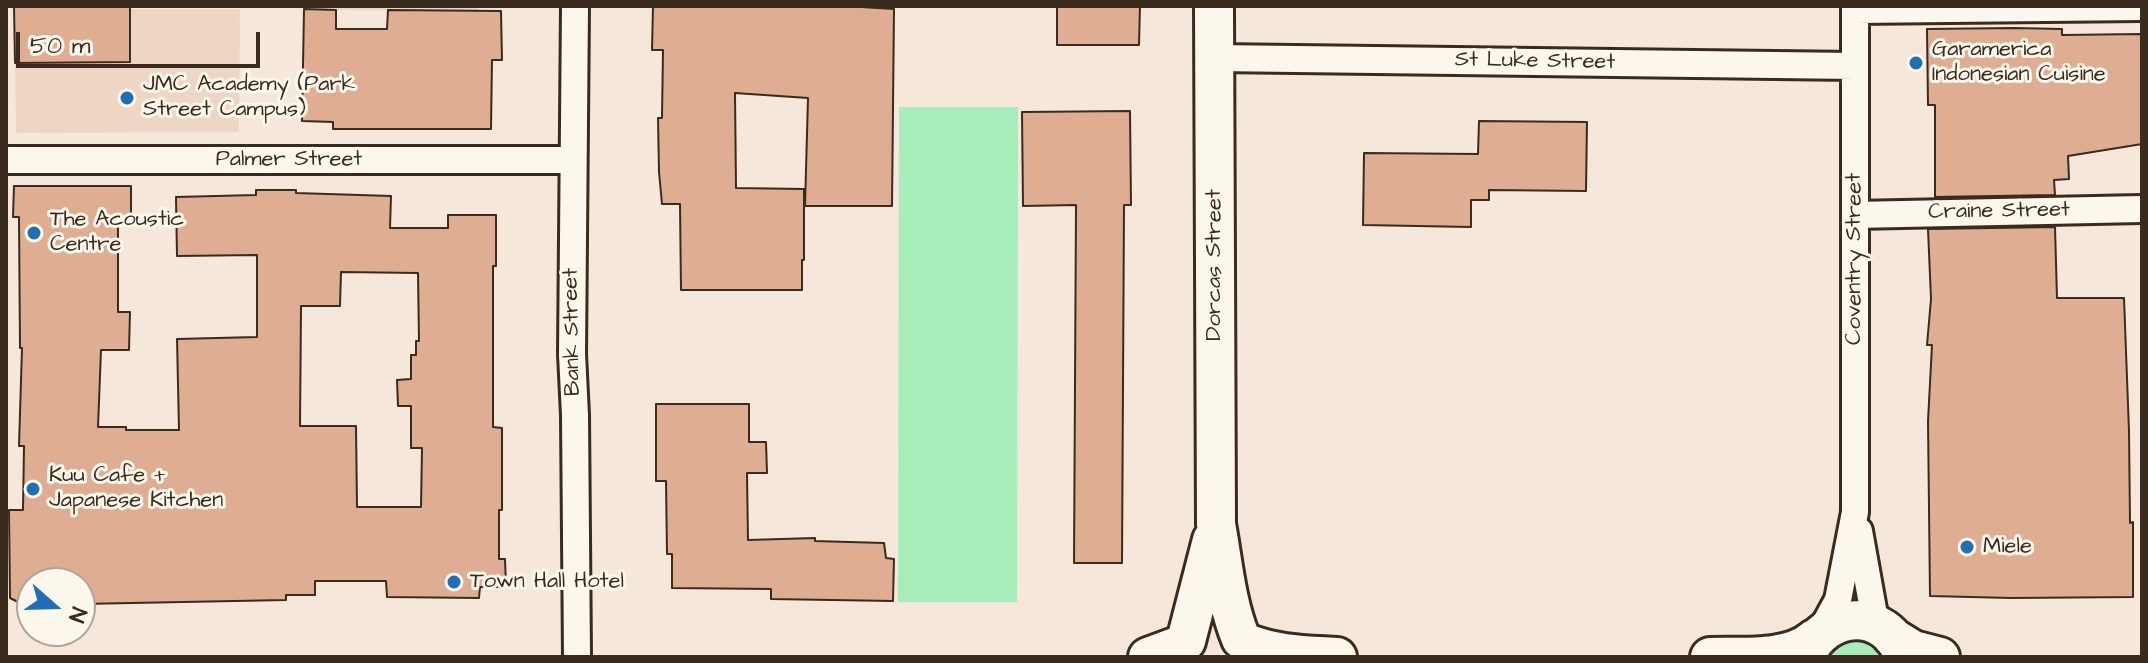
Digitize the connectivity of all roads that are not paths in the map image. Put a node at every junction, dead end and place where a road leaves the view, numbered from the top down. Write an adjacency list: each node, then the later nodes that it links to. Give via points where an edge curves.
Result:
1 (575, 6): 8 (street, Bank Street)
2 (1214, 6): 5 (street, Dorcas Street)
3 (2142, 7): 4 (street)
4 (1855, 8): 6 (street, Coventry Street)
5 (1215, 58): 6 (street, St Luke Street); 12 (street, Dorcas Street)
6 (1855, 66): 10 (street, Coventry Street)
7 (6, 160): 8 (street, Palmer Street)
8 (573, 160): 17 (street, Bank Street)
9 (2142, 209): 10 (street, Craine Street)
10 (1855, 215): 11 (street, Coventry Street)
11 (1855, 512): 13 (street, Coventry Street, via 1874,615); 14 (street, Coventry Street, via 1840,593)
12 (1216, 524): 15 (street, Dorcas Street, via 1234,622); 16 (street, Dorcas Street, via 1194,616)
13 (1894, 641): 14 (street, via 1869,622 1852,620 1835,624); 20 (street)
14 (1813, 643): 19 (street, via 1779,654)
15 (1248, 646): 16 (street, via 1233,634 1213,630); 18 (street)
16 (1173, 650)
17 (577, 657)
18 (1337, 657)
19 (1710, 657)
20 (1940, 657)

